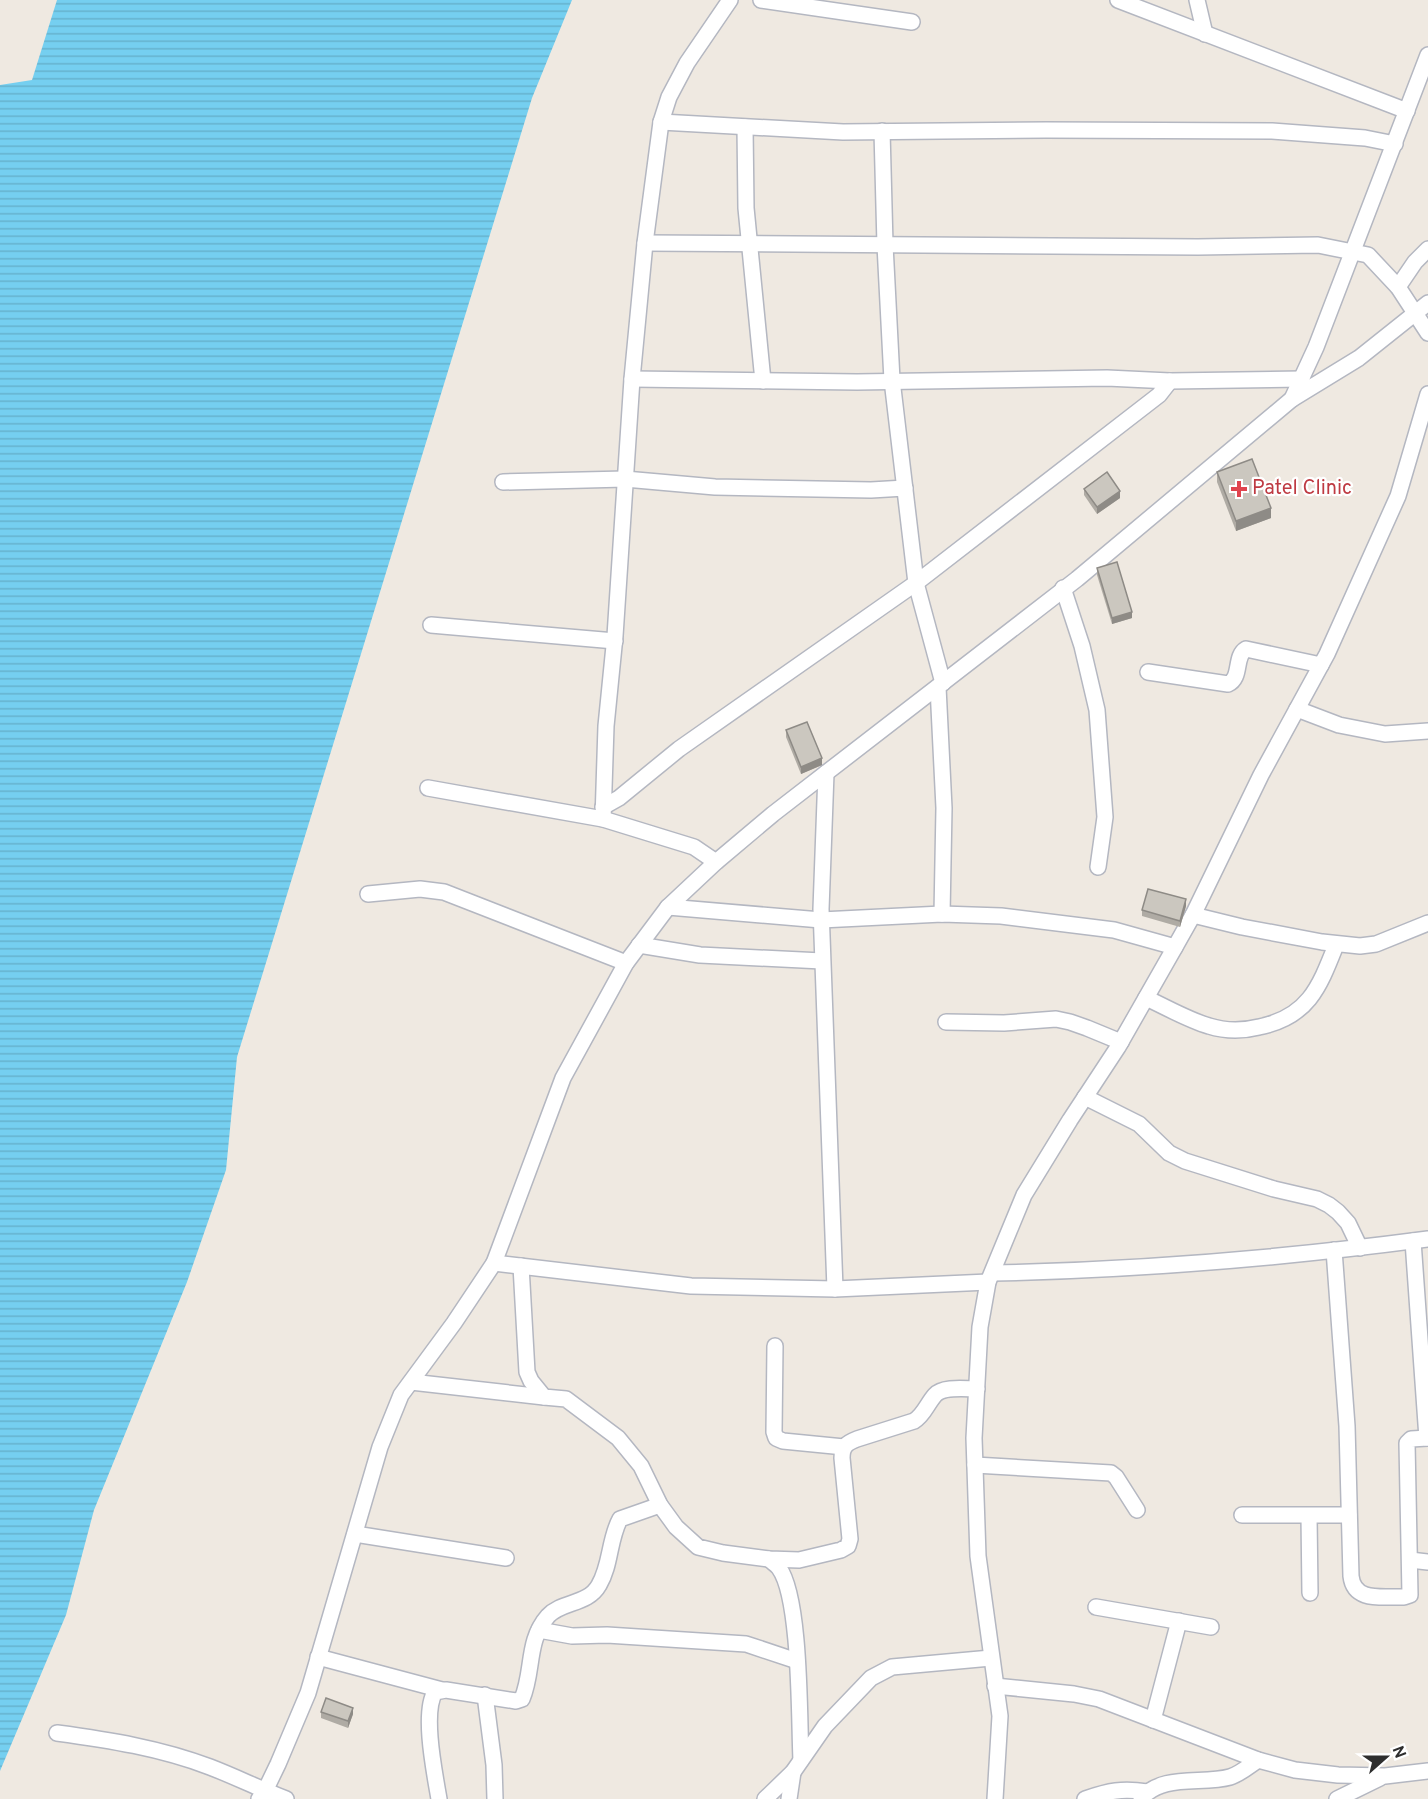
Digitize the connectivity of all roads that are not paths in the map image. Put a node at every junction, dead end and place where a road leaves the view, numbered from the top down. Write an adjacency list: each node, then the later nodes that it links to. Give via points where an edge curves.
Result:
1 (730, 0): 9 (street, via 687,63)
2 (760, 0): 5 (street)
3 (1118, 0): 6 (street)
4 (1197, 0): 6 (street)
5 (912, 22)
6 (1205, 34): 8 (street)
7 (1428, 55): 8 (street)
8 (1407, 111): 12 (street)
9 (661, 122): 10 (street); 14 (street)
10 (745, 126): 11 (street); 15 (street)
11 (882, 131): 12 (street, via 1272,131); 16 (street)
12 (1395, 144): 18 (street)
13 (1428, 239): 19 (street)
14 (645, 243): 15 (street); 24 (street)
15 (750, 244): 16 (street); 27 (street)
16 (885, 245): 18 (street, via 1318,245); 26 (street)
17 (1428, 249): 19 (street)
18 (1353, 251): 20 (street, via 1368,255); 25 (street)
19 (1415, 262): 20 (street)
20 (1398, 287): 22 (street)
21 (1428, 303): 22 (street)
22 (1422, 313): 23 (street); 30 (street)
23 (1428, 333)
24 (632, 379): 27 (street); 31 (street)
25 (1302, 379): 28 (street); 30 (street)
26 (892, 380): 27 (street); 28 (street); 33 (street)
27 (763, 381)
28 (1170, 381): 34 (street, via 1159,395)
29 (1428, 394): 38 (street, via 1398,496)
30 (1292, 399): 35 (street)
31 (624, 479): 32 (street); 33 (street, via 715,487); 37 (street)
32 (503, 482)
33 (905, 488): 34 (street)
34 (916, 583): 40 (street); 45 (street, via 679,749)
35 (1063, 588): 40 (street); 47 (street, via 1083,646 1097,710 1105,817)
36 (431, 625): 37 (street)
37 (615, 641): 45 (street, via 606,726)
38 (1321, 665): 39 (street, via 1246,649 1240,653 1235,679 1228,684); 41 (street)
39 (1148, 672)
40 (940, 685): 43 (street); 50 (street)
41 (1297, 709): 42 (street, via 1340,725 1385,734); 51 (street)
42 (1428, 731)
43 (826, 773): 46 (street); 52 (street)
44 (428, 788): 45 (street)
45 (603, 813): 46 (street, via 694,847)
46 (716, 862): 49 (street)
47 (1098, 867)
48 (368, 894): 58 (street, via 420,889 444,892)
49 (668, 907): 52 (street); 54 (street)
50 (942, 914): 52 (street); 56 (street, via 1001,916 1114,930)
51 (1193, 915): 55 (street); 56 (street)
52 (821, 920): 57 (street)
53 (1428, 923): 55 (street, via 1376,944)
54 (639, 945): 57 (street, via 700,955); 58 (street)
55 (1336, 945): 59 (street, via 1310,999 1297,1013 1278,1023 1256,1028 1208,1026)
56 (1175, 947): 59 (street)
57 (822, 961): 69 (street)
58 (626, 963): 66 (street, via 563,1078)
59 (1146, 998): 61 (street)
60 (946, 1022): 61 (street, via 1056,1019)
61 (1121, 1042): 62 (street)
62 (1085, 1097): 64 (street, via 1139,1124 1164,1149 1185,1161 1329,1205 1348,1223); 68 (street, via 1024,1195)
63 (1420, 1240): 64 (street); 74 (street)
64 (1360, 1248): 65 (street)
65 (1334, 1250): 68 (street); 80 (street, via 1347,1426)
66 (494, 1263): 67 (street); 71 (street)
67 (521, 1266): 69 (street, via 691,1286); 73 (street, via 527,1372)
68 (991, 1278): 69 (street); 72 (street, via 980,1327)
69 (835, 1289)
70 (775, 1346): 75 (street, via 776,1438)
71 (411, 1382): 73 (street); 82 (street, via 401,1395 380,1447)
72 (977, 1389): 75 (street, via 939,1392 914,1422 857,1439); 76 (street)
73 (544, 1397): 77 (street, via 566,1399 618,1438 641,1466)
74 (1428, 1438): 85 (street, via 1410,1439 1407,1443)
75 (844, 1447): 84 (street, via 848,1546 800,1560)
76 (975, 1465): 78 (street, via 1111,1473); 93 (street, via 978,1556)
77 (660, 1505): 84 (street, via 698,1547); 91 (street, via 620,1519 605,1572 595,1591 550,1614)
78 (1137, 1510)
79 (1242, 1515): 81 (street)
80 (1349, 1515): 81 (street); 85 (street, via 1351,1583 1358,1593 1409,1596)
81 (1309, 1516): 87 (street)
82 (355, 1534): 83 (street); 92 (street)
83 (506, 1558)
84 (769, 1559): 94 (street, via 779,1569 792,1604)
85 (1410, 1560): 86 (street)
86 (1428, 1562)
87 (1310, 1593)
88 (1096, 1607): 89 (street)
89 (1179, 1621): 90 (street); 98 (street)
90 (1211, 1627)
91 (539, 1630): 94 (street, via 572,1636 746,1644); 97 (street, via 522,1699)
92 (318, 1657): 96 (street); 104 (street, via 308,1693)
93 (991, 1658): 95 (street); 101 (street, via 892,1667 872,1678 825,1726)
94 (797, 1661): 101 (street)
95 (995, 1686): 98 (street, via 1099,1699); 111 (street, via 1000,1716)
96 (442, 1690): 97 (street); 107 (street, via 435,1692 430,1702 431,1747)
97 (485, 1695): 108 (street)
98 (1153, 1720): 100 (street)
99 (57, 1733): 104 (street, via 126,1743 211,1767)
100 (1258, 1760): 103 (street, via 1295,1770); 105 (street, via 1227,1778 1172,1783)
101 (797, 1766): 109 (street); 110 (street)
102 (1428, 1771): 103 (street)
103 (1385, 1776): 113 (street)
104 (262, 1795): 106 (street)
105 (1144, 1796): 112 (street, via 1131,1789)
106 (286, 1799)
107 (439, 1799)
108 (495, 1799)
109 (765, 1799)
110 (789, 1799)
111 (995, 1799)
112 (1085, 1799)
113 (1337, 1799)

